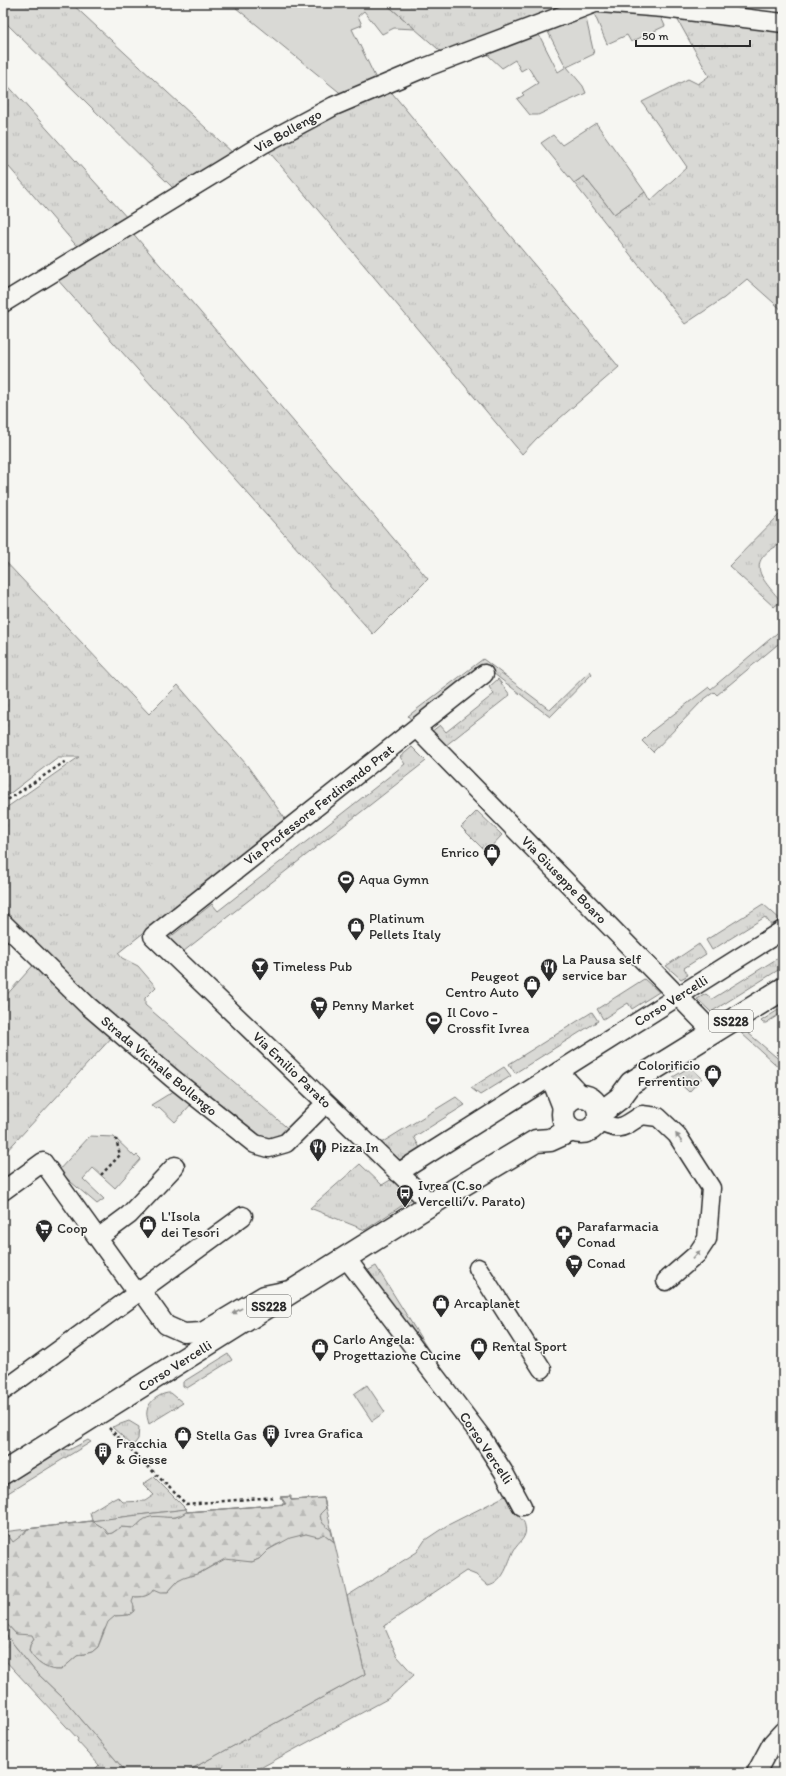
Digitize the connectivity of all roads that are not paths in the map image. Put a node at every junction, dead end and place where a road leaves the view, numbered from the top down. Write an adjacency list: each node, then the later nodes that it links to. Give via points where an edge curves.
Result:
1 (595, 3): 4 (street, Via Bollengo, via 424,68 328,108 263,144)
2 (600, 3): 3 (street)
3 (783, 23)
4 (3, 303)
5 (484, 674): 6 (street, Via Professore Ferdinando Prat)
6 (416, 728): 9 (street, Via Professore Ferdinando Prat); 11 (street, Via Giuseppe Boaro)
7 (3, 923): 14 (street, Strada Vicinale Bollengo, via 87,1005 172,1078 255,1144 269,1148 286,1143)
8 (783, 930): 11 (street, Corso Vercelli)
9 (153, 936): 14 (street, Via Emilio Parato)
10 (783, 989): 12 (main road, SS228)
11 (678, 996): 12 (street, Via Giuseppe Boaro); 13 (street, Corso Vercelli)
12 (713, 1032): 15 (main road, SS228, via 631,1083 614,1085)
13 (555, 1074): 15 (street); 16 (street); 18 (street, Corso Vercelli)
14 (326, 1103): 18 (street, Via Emilio Parato)
15 (592, 1107): 16 (main road, via 570,1100); 16 (main road, via 592,1129 585,1132 576,1132); 25 (street, one-way to 15, via 697,1254 707,1239 711,1188 677,1135 658,1117 642,1115 624,1127 613,1128)
16 (566, 1118): 20 (main road, Corso Vercelli / SS228, via 550,1140 536,1141)
17 (175, 1166): 22 (street, via 129,1215)
18 (398, 1173): 20 (street, Via Emilio Parato)
19 (3, 1191): 22 (street, via 44,1162)
20 (431, 1204): 23 (main road, Corso Vercelli / SS228)
21 (243, 1216): 27 (street)
22 (98, 1238): 27 (street)
23 (346, 1258): 26 (main road, Corso Vercelli / SS228); 31 (street, Corso Vercelli, via 480,1435)
24 (478, 1268): 28 (street)
25 (666, 1281)
26 (299, 1288): 27 (street, one-way to 27, via 264,1295 202,1332 184,1333 166,1325); 30 (main road, Corso Vercelli / SS228)
27 (139, 1292): 29 (street)
28 (542, 1369)
29 (3, 1391)
30 (3, 1473)
31 (522, 1506)
32 (783, 1731): 33 (street, via 772,1743)
33 (756, 1773)

